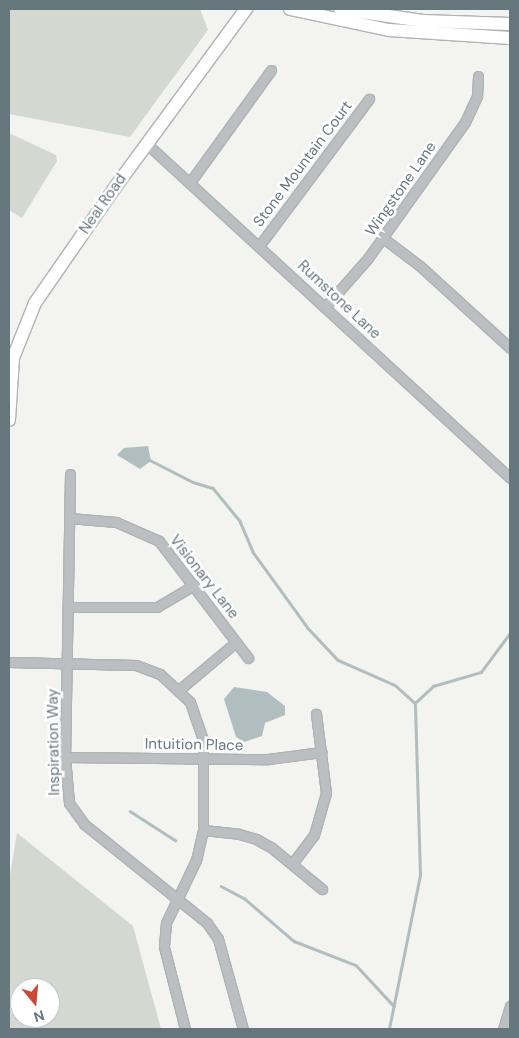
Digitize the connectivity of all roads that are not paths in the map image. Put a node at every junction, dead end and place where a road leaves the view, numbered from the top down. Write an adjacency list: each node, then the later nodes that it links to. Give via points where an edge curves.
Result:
1 (246, 9): 9 (street, Neal Road)
2 (290, 9): 5 (street, via 389,30)
3 (340, 9): 4 (street, via 423,20)
4 (510, 24)
5 (510, 38)
6 (271, 70): 10 (street)
7 (478, 76): 11 (street, Wingstone Lane, via 472,111)
8 (369, 98): 12 (street, Stone Mountain Court)
9 (147, 144): 10 (street, Rumstone Lane); 15 (street, Neal Road, via 59,265 28,316 13,358)
10 (190, 181): 12 (street, Rumstone Lane)
11 (382, 238): 13 (street, Wingstone Lane); 14 (street, via 420,266)
12 (259, 246): 13 (street, Rumstone Lane)
13 (325, 307): 17 (street, Rumstone Lane)
14 (510, 348)
15 (9, 420)
16 (70, 474): 18 (street, Inspiration Way)
17 (510, 478)
18 (69, 518): 19 (street, Visionary Lane, via 116,522 159,541); 20 (street, Inspiration Way)
19 (194, 585): 20 (street, via 157,607); 21 (street, Visionary Lane)
20 (68, 608): 24 (street, Inspiration Way)
21 (236, 642): 22 (street, Visionary Lane); 25 (street)
22 (248, 658)
23 (9, 662): 24 (street)
24 (67, 663): 25 (street, via 136,665 160,674); 28 (street, Inspiration Way)
25 (180, 689): 29 (street, via 200,723)
26 (316, 714): 27 (street)
27 (322, 752): 29 (street, Intuition Place, via 268,759); 31 (street, via 326,793 314,835)
28 (66, 757): 29 (street, Intuition Place); 33 (street, Inspiration Way, via 65,790 75,815)
29 (204, 759): 30 (street)
30 (203, 830): 31 (street, via 239,834 256,840); 33 (street, via 196,860)
31 (292, 864): 32 (street)
32 (322, 889)
33 (176, 897): 35 (street, via 166,923 164,948); 36 (street, Inspiration Way, via 207,923 218,939)
34 (510, 1006): 37 (street)
35 (185, 1029)
36 (243, 1029)
37 (503, 1029)

